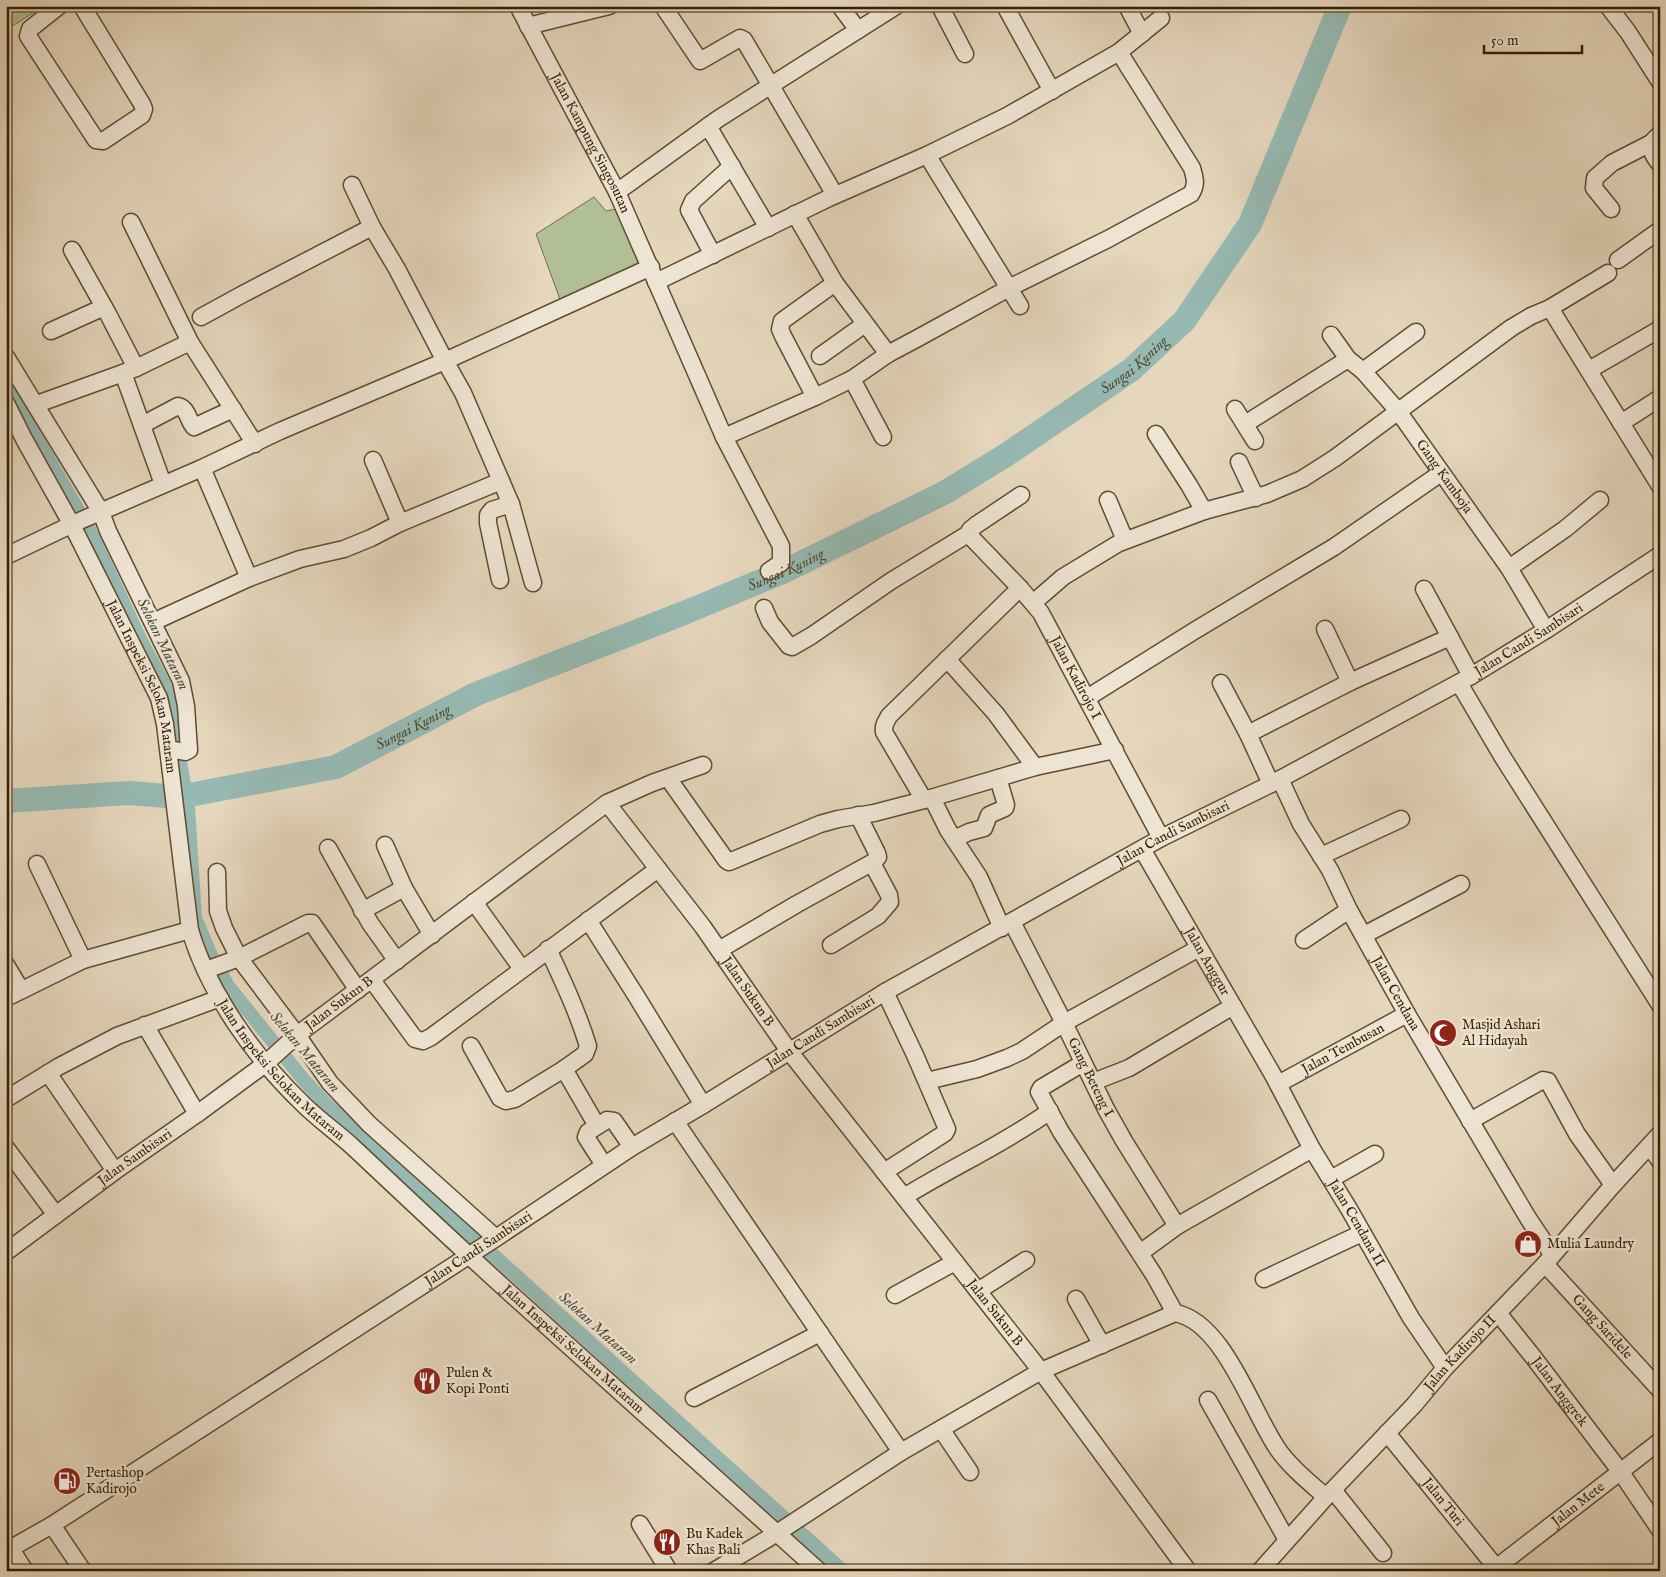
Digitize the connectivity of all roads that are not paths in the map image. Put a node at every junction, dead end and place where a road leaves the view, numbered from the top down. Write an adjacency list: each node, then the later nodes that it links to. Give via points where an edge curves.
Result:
1 (59, 6): 2 (street, via 30,28 28,36 96,140 103,141 142,115 144,109)
2 (82, 6)
3 (609, 6): 13 (street)
4 (663, 6): 19 (street, via 698,59 702,60 742,38)
5 (840, 6): 14 (street)
6 (896, 6): 14 (street)
7 (940, 6): 17 (street)
8 (1005, 6): 20 (street)
9 (1127, 6): 15 (street)
10 (523, 7): 13 (street, Jalan Kampung Singosutan)
11 (1610, 9): 18 (street)
12 (1161, 18): 15 (street)
13 (528, 26): 27 (street, Jalan Kampung Singosutan)
14 (858, 30): 19 (street)
15 (1142, 34): 16 (street)
16 (1119, 52): 20 (street); 40 (street, via 1192,168 1195,188 1185,198)
17 (965, 54)
18 (1657, 72)
19 (771, 86): 21 (street); 28 (street)
20 (1052, 91): 23 (street)
21 (708, 126): 25 (street); 27 (street)
22 (1656, 139): 24 (street, via 1651,149); 29 (street, via 1612,163 1595,178 1594,188)
23 (927, 155): 28 (street); 40 (street)
24 (1660, 164)
25 (732, 166): 33 (street); 36 (street, via 690,205 689,210)
26 (352, 185): 32 (street)
27 (617, 192): 37 (street, Jalan Kampung Singosutan)
28 (835, 195): 30 (street)
29 (1610, 209)
30 (796, 214): 33 (street); 39 (street)
31 (131, 222): 50 (street)
32 (372, 227): 44 (street); 55 (street, via 398,269)
33 (768, 228): 36 (street)
34 (1660, 230): 43 (street, via 1613,267)
35 (72, 250): 42 (street)
36 (713, 255): 38 (street)
37 (650, 267): 38 (street, Jalan Kampung Singosutan); 55 (street)
38 (656, 282): 71 (street, Jalan Kampung Singosutan)
39 (835, 283): 45 (street); 60 (street, via 782,320 780,325)
40 (1009, 288): 41 (street); 51 (street)
41 (1020, 306)
42 (104, 307): 47 (street); 57 (street)
43 (1550, 308): 56 (street); 66 (street, via 1511,328)
44 (201, 317)
45 (865, 324): 51 (street); 52 (street)
46 (1660, 329): 56 (street)
47 (52, 331)
48 (1416, 332): 58 (street)
49 (1331, 335): 54 (street, Gang Kamboja)
50 (190, 342): 57 (street); 64 (street)
51 (888, 354): 59 (street)
52 (820, 356)
53 (6, 357): 63 (street)
54 (1348, 359): 58 (street, Gang Kamboja); 68 (street)
55 (444, 361): 74 (street); 79 (street, via 463,393)
56 (1589, 370): 67 (street)
57 (129, 371): 63 (street); 69 (street)
58 (1363, 371): 66 (street, Gang Kamboja)
59 (852, 379): 60 (street); 72 (street)
60 (815, 397): 71 (street)
61 (1660, 398): 67 (street)
62 (6, 403): 90 (street, Jalan Inspeksi Selokan Mataram)
63 (37, 404): 88 (street)
64 (233, 409): 69 (street, via 194,427 185,410 178,406); 74 (street)
65 (1235, 409): 68 (street)
66 (1398, 411): 78 (street, Gang Kamboja); 83 (street, via 1302,479)
67 (1621, 423): 81 (street)
68 (1244, 424): 73 (street)
69 (142, 425): 80 (street)
70 (1156, 434): 87 (street)
71 (724, 437): 96 (street, Jalan Kampung Singosutan, via 781,546 781,563)
72 (883, 437)
73 (1256, 441)
74 (254, 444): 77 (street)
75 (373, 460): 89 (street)
76 (1239, 462): 83 (street)
77 (202, 468): 80 (street); 97 (street)
78 (1441, 473): 95 (street, Gang Kamboja); 112 (street, via 1334,547)
79 (501, 481): 86 (street); 89 (street)
80 (163, 484): 88 (street)
81 (1660, 486)
82 (1021, 495): 91 (street, via 976,525)
83 (1256, 498): 87 (street)
84 (1108, 500): 92 (street)
85 (1600, 500): 95 (street)
86 (511, 504): 98 (street, via 492,510 488,515); 99 (street)
87 (1204, 511): 92 (street)
88 (100, 512): 90 (street); 104 (street)
89 (400, 523): 97 (street, via 344,549 300,559)
90 (75, 524): 94 (street); 115 (street, Jalan Inspeksi Selokan Mataram, via 159,698)
91 (968, 534): 100 (street, Jalan Kadirojo I); 103 (street, via 792,647 770,622)
92 (1125, 540): 102 (street, via 1063,577)
93 (1660, 555): 106 (street, Jalan Candi Sambisari)
94 (6, 556)
95 (1509, 568): 106 (street, Gang Kamboja)
96 (769, 571)
97 (248, 578): 104 (street)
98 (500, 580)
99 (534, 583)
100 (1020, 588): 102 (street, Jalan Kadirojo I); 108 (street)
101 (1424, 589): 107 (street)
102 (1033, 602): 112 (street, Jalan Kadirojo I)
103 (764, 608)
104 (153, 622): 115 (street, via 181,682 186,706 189,750)
105 (1325, 629): 110 (street)
106 (1546, 630): 109 (street, Jalan Candi Sambisari)
107 (1450, 637): 109 (street); 110 (street)
108 (947, 658): 117 (street, via 996,714); 121 (street, Gang Beteng I, via 889,716 884,727 884,732)
109 (1465, 680): 120 (street, Jalan Candi Sambisari); 162 (street, via 1502,756)
110 (1350, 682): 113 (street)
111 (1220, 683): 113 (street, Jalan Cendana)
112 (1087, 698): 114 (street, Jalan Kadirojo I)
113 (1248, 734): 120 (street, Jalan Cendana)
114 (1115, 750): 117 (street); 125 (street, Jalan Kadirojo I)
115 (174, 752): 142 (street, Jalan Inspeksi Selokan Mataram)
116 (703, 765): 118 (street)
117 (1035, 767): 119 (street)
118 (668, 778): 122 (street); 123 (street, via 729,862 820,824)
119 (998, 778): 121 (street); 126 (street, via 1005,808 989,815 984,828)
120 (1276, 782): 125 (street, Jalan Candi Sambisari); 130 (street, Jalan Cendana)
121 (928, 799): 123 (street); 126 (street, Gang Beteng I)
122 (607, 803): 133 (street, Jalan Sukun B); 137 (street, Jalan Sukun B)
123 (858, 815): 131 (street, via 877,853 877,860)
124 (1401, 820): 130 (street)
125 (1161, 838): 129 (street, Jalan Candi Sambisari)
126 (954, 839): 141 (street, Gang Beteng I)
127 (386, 845): 136 (street)
128 (328, 848): 138 (street)
129 (1142, 849): 141 (street, Jalan Candi Sambisari); 147 (street, Jalan Anggur)
130 (1321, 856): 139 (street, Jalan Cendana)
131 (872, 863): 146 (street, via 890,902 878,916); 149 (street)
132 (37, 864): 150 (street)
133 (658, 869): 140 (street); 149 (street, Jalan Sukun B)
134 (218, 872): 151 (street, via 218,911)
135 (1461, 884): 144 (street)
136 (404, 888): 138 (street); 143 (street)
137 (474, 902): 143 (street, Jalan Sukun B); 154 (street)
138 (362, 910): 152 (street)
139 (1349, 910): 144 (street, Jalan Cendana); 145 (street)
140 (588, 920): 148 (street); 178 (street)
141 (1007, 925): 159 (street, Jalan Candi Sambisari); 165 (street, Gang Beteng I)
142 (190, 930): 150 (street); 155 (street, Jalan Inspeksi Selokan Mataram, via 196,952)
143 (432, 935): 152 (street, Jalan Sukun B)
144 (1364, 936): 164 (street, Jalan Cendana)
145 (1304, 940)
146 (831, 945)
147 (1199, 948): 163 (street, Jalan Anggur); 165 (street)
148 (548, 949): 154 (street); 172 (street, via 588,1046 585,1054)
149 (720, 950): 169 (street, Jalan Sukun B)
150 (83, 960): 157 (street)
151 (233, 960): 155 (street); 158 (street, via 312,923); 167 (street)
152 (397, 961): 156 (street, Jalan Sukun B)
153 (6, 965): 157 (street)
154 (522, 969): 156 (street, via 423,1041 415,1039)
155 (208, 970): 161 (street, Jalan Inspeksi Selokan Mataram)
156 (372, 980): 158 (street, Jalan Sukun B)
157 (21, 990): 160 (street)
158 (358, 990): 167 (street, Jalan Sukun B)
159 (886, 992): 169 (street, Jalan Candi Sambisari); 175 (street)
160 (6, 998)
161 (220, 998): 166 (street); 170 (street, Jalan Inspeksi Selokan Mataram)
162 (1660, 1005)
163 (1233, 1006): 174 (street, Jalan Anggur); 176 (street, via 1129,1068)
164 (1407, 1014): 174 (street, Jalan Tembusan); 182 (street, Jalan Cendana)
165 (1064, 1023): 171 (street, Gang Beteng I); 175 (street, via 1007,1058)
166 (146, 1025): 173 (street, via 117,1036); 180 (street)
167 (292, 1040): 170 (street, Jalan Sukun B); 199 (street, via 369,1124)
168 (471, 1046): 172 (street, via 500,1098 506,1100 516,1100)
169 (789, 1051): 178 (street, Jalan Candi Sambisari); 192 (street, Jalan Sukun B)
170 (268, 1061): 180 (street, Jalan Sambisari); 202 (street, Jalan Inspeksi Selokan Mataram, via 304,1106 342,1136)
171 (1083, 1063): 176 (street, Gang Beteng I); 179 (street, via 1040,1089)
172 (564, 1069): 183 (street)
173 (48, 1074): 177 (street); 191 (street)
174 (1275, 1079): 187 (street, Jalan Cendana II)
175 (927, 1081): 192 (street, via 947,1131)
176 (1093, 1082): 197 (street, Gang Beteng I, via 1124,1141)
177 (6, 1099)
178 (703, 1105): 181 (street, Jalan Candi Sambisari)
179 (1050, 1111): 195 (street, via 998,1145); 201 (street)
180 (197, 1114): 191 (street, Jalan Sambisari)
181 (675, 1121): 185 (street, Jalan Candi Sambisari); 212 (street)
182 (1470, 1121): 194 (street, via 1543,1080 1548,1081 1577,1134); 203 (street, Jalan Cendana, via 1528,1218)
183 (598, 1126): 185 (street, via 607,1120 614,1121); 190 (street, via 586,1137)
184 (1655, 1141): 189 (street); 194 (street, Jalan Kadirojo II)
185 (632, 1147): 190 (street, Jalan Candi Sambisari)
186 (6, 1148): 196 (street)
187 (1312, 1149): 193 (street, Jalan Cendana II); 197 (street)
188 (1375, 1154): 193 (street)
189 (1660, 1161)
190 (604, 1166): 199 (street, Jalan Candi Sambisari)
191 (115, 1171): 196 (street, Jalan Sambisari)
192 (884, 1172): 195 (street, Jalan Sukun B)
193 (1331, 1179): 198 (street, Jalan Cendana II)
194 (1613, 1185): 203 (street, Jalan Kadirojo II)
195 (904, 1197): 205 (street, Jalan Sukun B)
196 (56, 1215): 200 (street, Jalan Sambisari)
197 (1177, 1226): 201 (street)
198 (1362, 1233): 206 (street); 214 (street, Jalan Cendana II, via 1411,1318)
199 (494, 1239): 202 (street, Jalan Candi Sambisari)
200 (7, 1248)
201 (1140, 1253): 210 (street)
202 (471, 1254): 227 (street, Jalan Candi Sambisari); 228 (street, Jalan Inspeksi Selokan Mataram)
203 (1548, 1259): 211 (street, Jalan Kadirojo II); 216 (street, Gang Saridele)
204 (1026, 1260): 207 (street)
205 (955, 1262): 207 (street, Jalan Sukun B); 208 (street)
206 (1264, 1279)
207 (978, 1292): 215 (street, Jalan Sukun B)
208 (895, 1295)
209 (1076, 1299): 213 (street)
210 (1175, 1313): 213 (street); 225 (street, via 1190,1318 1213,1338 1231,1363 1277,1448)
211 (1498, 1313): 214 (street, Jalan Kadirojo II); 223 (street, Jalan Anggrek)
212 (820, 1334): 217 (street); 222 (street)
213 (1102, 1344): 215 (street)
214 (1445, 1368): 220 (street, Jalan Kadirojo II)
215 (1041, 1371): 219 (street); 239 (street, Jalan Sukun B)
216 (1660, 1390)
217 (694, 1398)
218 (1208, 1400): 230 (street)
219 (942, 1428): 222 (street); 224 (street)
220 (1387, 1433): 225 (street, Jalan Kadirojo II); 233 (street, Jalan Turi)
221 (1660, 1441): 223 (street, Jalan Mete)
222 (901, 1452): 228 (street)
223 (1620, 1471): 229 (street, Jalan Anggrek); 233 (street, Jalan Mete)
224 (970, 1472)
225 (1329, 1493): 230 (street, Jalan Kadirojo II); 232 (street)
226 (640, 1524): 236 (street)
227 (52, 1525): 231 (street, Jalan Candi Sambisari); 235 (street)
228 (780, 1530): 237 (street); 238 (street, Jalan Inspeksi Selokan Mataram)
229 (1660, 1530)
230 (1287, 1540): 240 (street, Jalan Kadirojo II)
231 (8, 1550): 234 (street)
232 (1383, 1553)
233 (1496, 1570)
234 (25, 1571)
235 (83, 1571)
236 (670, 1571)
237 (714, 1571)
238 (819, 1571)
239 (1188, 1571)
240 (1260, 1571)

